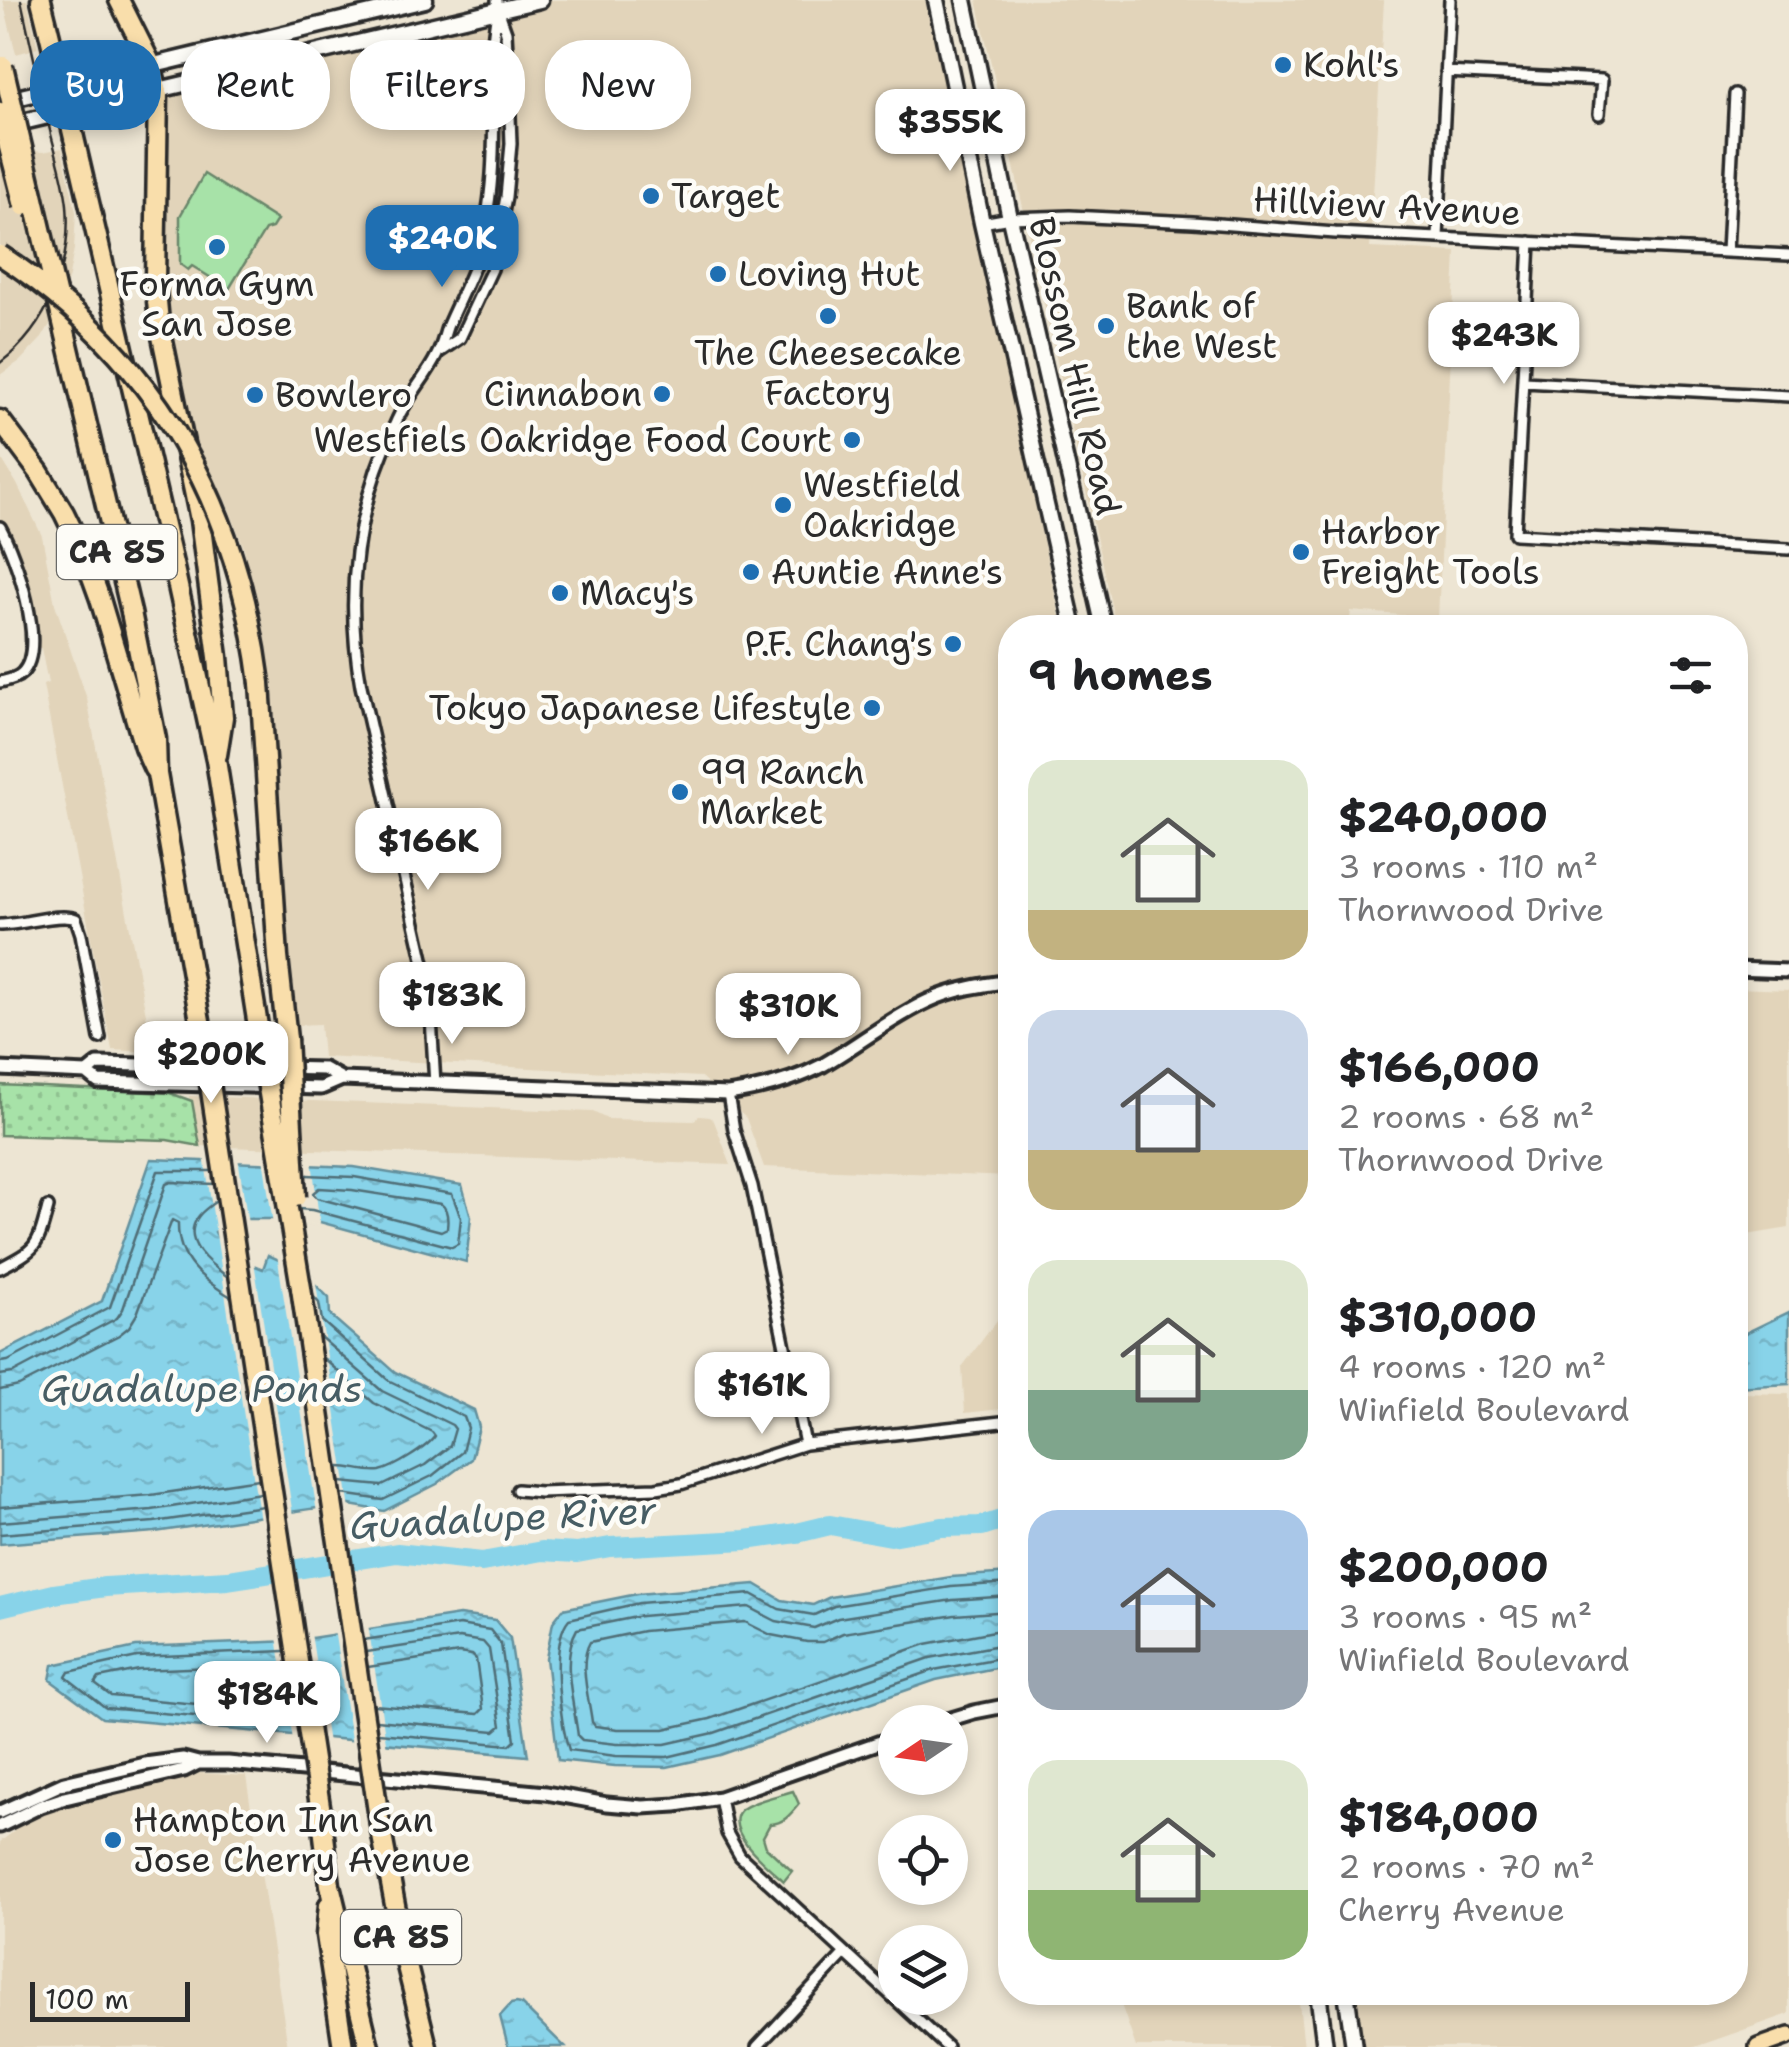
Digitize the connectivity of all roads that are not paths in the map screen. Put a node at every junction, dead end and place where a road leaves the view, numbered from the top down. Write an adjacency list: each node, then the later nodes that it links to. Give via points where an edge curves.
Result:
1 (41, 0): 39 (highway, CA 85, bridge)
2 (120, 0): 9 (highway)
3 (426, 0): 11 (main road)
4 (540, 0): 8 (main road)
5 (936, 0): 23 (main road, Blossom Hill Road)
6 (964, 0): 22 (main road, Blossom Hill Road)
7 (1450, 0): 12 (street)
8 (497, 5): 13 (main road); 30 (street, via 490,198 474,266); 30 (street, via 508,69 506,197 492,270 460,338)
9 (139, 40)
10 (2, 59): 29 (highway, CA 85, bridge)
11 (161, 62)
12 (1446, 72): 18 (street, via 1602,80); 24 (street)
13 (161, 91)
14 (30, 94): 16 (main road)
15 (1735, 94): 26 (street)
16 (0, 102)
17 (0, 112): 29 (highway, bridge, via 25,209)
18 (1599, 114)
19 (30, 121): 20 (main road)
20 (0, 128)
21 (157, 130): 39 (highway, via 158,322 200,520 224,718)
22 (1010, 218): 23 (street, Hillview Avenue); 24 (street, Hillview Avenue); 37 (main road, Blossom Hill Road)
23 (982, 223): 36 (main road, Blossom Hill Road)
24 (1438, 237): 25 (street, Hillview Avenue)
25 (1530, 242): 26 (street, Hillview Avenue); 31 (street)
26 (1727, 252): 28 (street, Hillview Avenue)
27 (0, 255): 53 (highway, bridge, via 104,341 154,400 228,539 260,683)
28 (1789, 255)
29 (48, 256): 40 (highway, CA 85, bridge, via 131,612)
30 (439, 353): 49 (street, via 397,418 370,486 352,600 361,686 429,984)
31 (1524, 382): 32 (street); 35 (street, via 1515,534)
32 (1789, 396)
33 (0, 420): 40 (highway, via 84,552)
34 (0, 527): 38 (street, via 21,575 31,643 26,668)
35 (1789, 549)
36 (1071, 615)
37 (1101, 615)
38 (0, 682)
39 (216, 760): 53 (highway, CA 85, bridge)
40 (157, 774): 64 (highway, CA 85, bridge)
41 (0, 925): 45 (street, via 76,919)
42 (1748, 969): 43 (street)
43 (1789, 971)
44 (998, 983): 50 (street, via 930,1000 821,1066)
45 (100, 1038)
46 (0, 1068): 47 (street)
47 (87, 1072): 48 (street, via 98,1064 324,1070); 48 (street, via 98,1082 188,1086 321,1088)
48 (342, 1079): 49 (street)
49 (434, 1084): 50 (street)
50 (728, 1094): 55 (street)
51 (48, 1207): 52 (street, via 32,1251)
52 (0, 1268)
53 (301, 1288): 71 (highway, CA 85, bridge, via 380,1825)
54 (998, 1422): 55 (street)
55 (805, 1444): 56 (street, via 681,1484)
56 (517, 1490)
57 (998, 1707): 58 (street)
58 (968, 1714)
59 (878, 1744): 61 (street)
60 (198, 1763): 61 (street, via 643,1807); 62 (street, via 145,1764 82,1778); 63 (street, via 65,1798)
61 (720, 1798): 65 (street, via 740,1856)
62 (0, 1812)
63 (0, 1826)
64 (330, 1885): 69 (highway, via 326,1935); 70 (highway, CA 85)
65 (845, 1953): 72 (street); 73 (street)
66 (1320, 2005): 74 (main road)
67 (1348, 2005): 75 (main road)
68 (1789, 2036): 76 (main road)
69 (343, 2047)
70 (369, 2047)
71 (428, 2047)
72 (758, 2047)
73 (947, 2047)
74 (1325, 2047)
75 (1354, 2047)
76 (1758, 2047)

